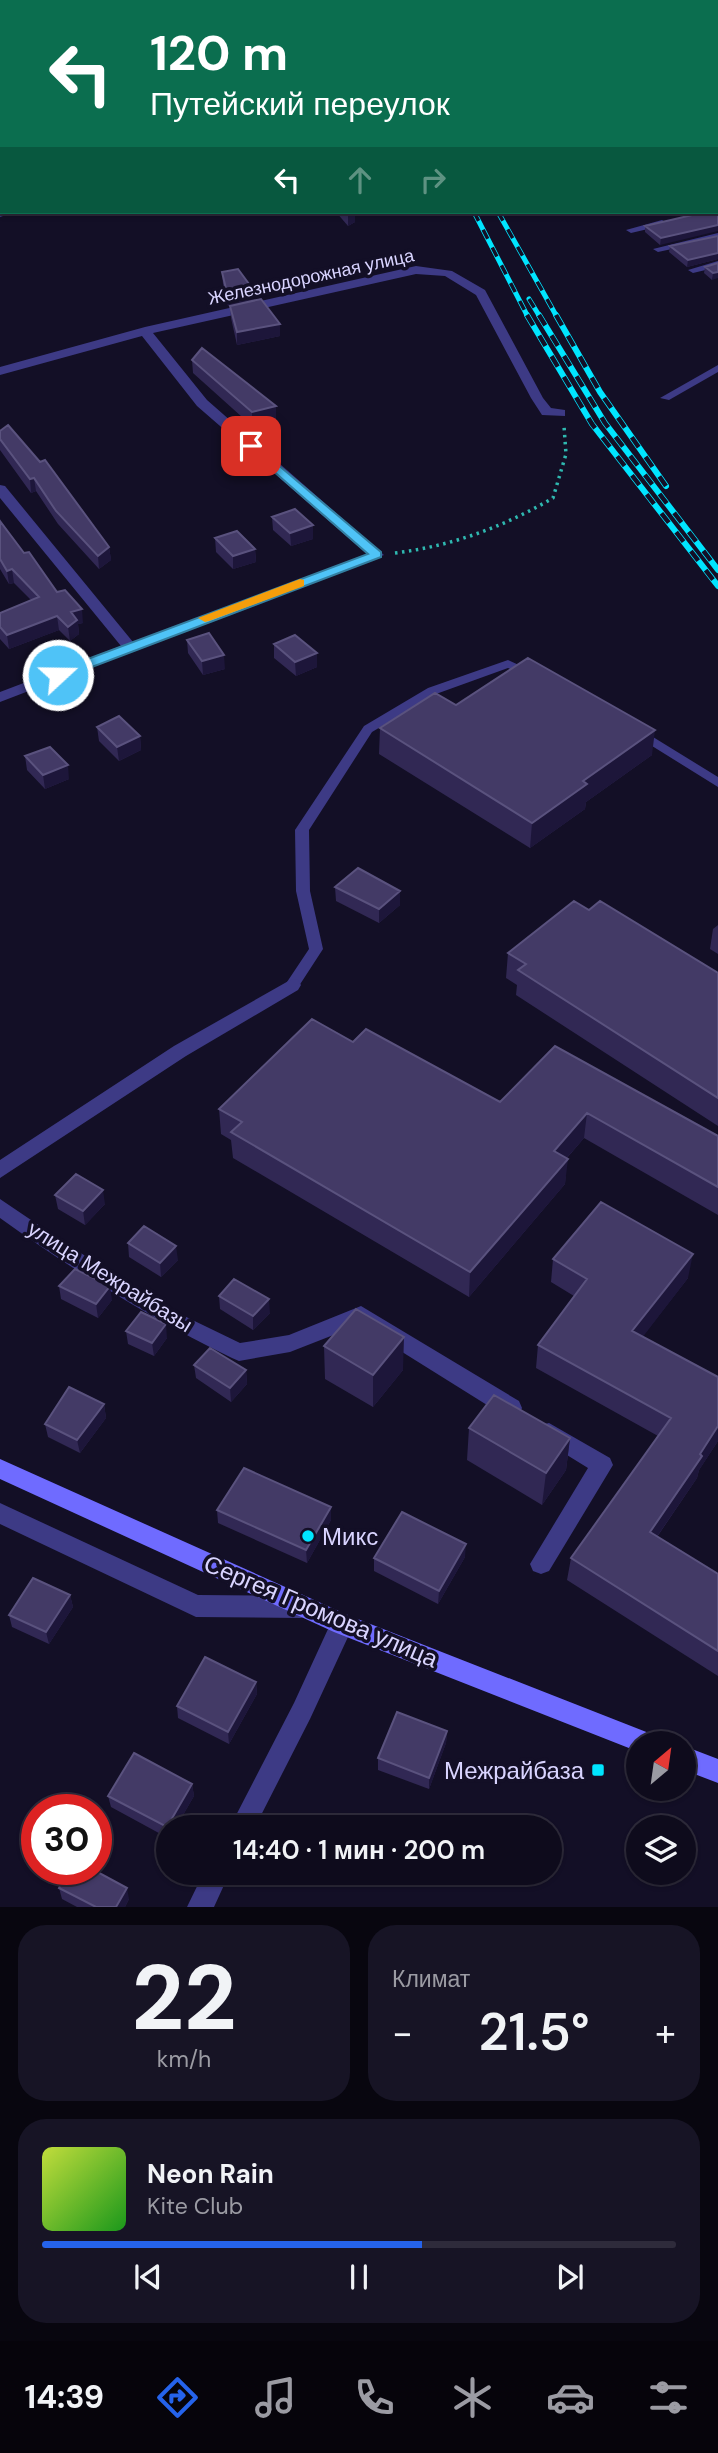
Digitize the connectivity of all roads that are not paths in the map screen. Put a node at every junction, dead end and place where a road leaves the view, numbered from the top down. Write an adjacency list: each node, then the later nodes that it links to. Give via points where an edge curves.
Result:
1 (671, 221): 2 (lane)
2 (631, 230)
3 (718, 236): 4 (lane)
4 (658, 249)
5 (718, 264): 6 (lane)
6 (693, 270)
7 (145, 331): 9 (street, Железнодорожная улица); 11 (street, Железнодорожная улица, via 416,270 448,273 481,293 537,398 547,412); 13 (street, via 202,403 377,555)
8 (718, 368): 10 (lane)
9 (0, 371)
10 (665, 398)
11 (560, 413)
12 (0, 489): 13 (street)
13 (130, 647): 15 (street)
14 (546, 679): 18 (lane, via 508,664 432,691 368,729 302,830 303,891 316,949)
15 (0, 697)
16 (628, 725): 17 (lane)
17 (718, 783)
18 (292, 985): 19 (street, via 180,1051)
19 (0, 1170)
20 (0, 1207): 23 (street, улица Межрайбазы, via 169,1318 239,1352 290,1343 360,1315 603,1465)
21 (0, 1469): 24 (street, Сергея Громова улица)
22 (0, 1513): 24 (street, via 196,1606)
23 (541, 1563)
24 (305, 1607): 25 (street, Сергея Громова улица)
25 (342, 1624): 26 (street, Сергея Громова улица); 29 (street)
26 (626, 1736)
27 (696, 1763): 28 (street)
28 (718, 1772)
29 (248, 1815)
30 (211, 1885): 31 (street)
31 (200, 1907)

